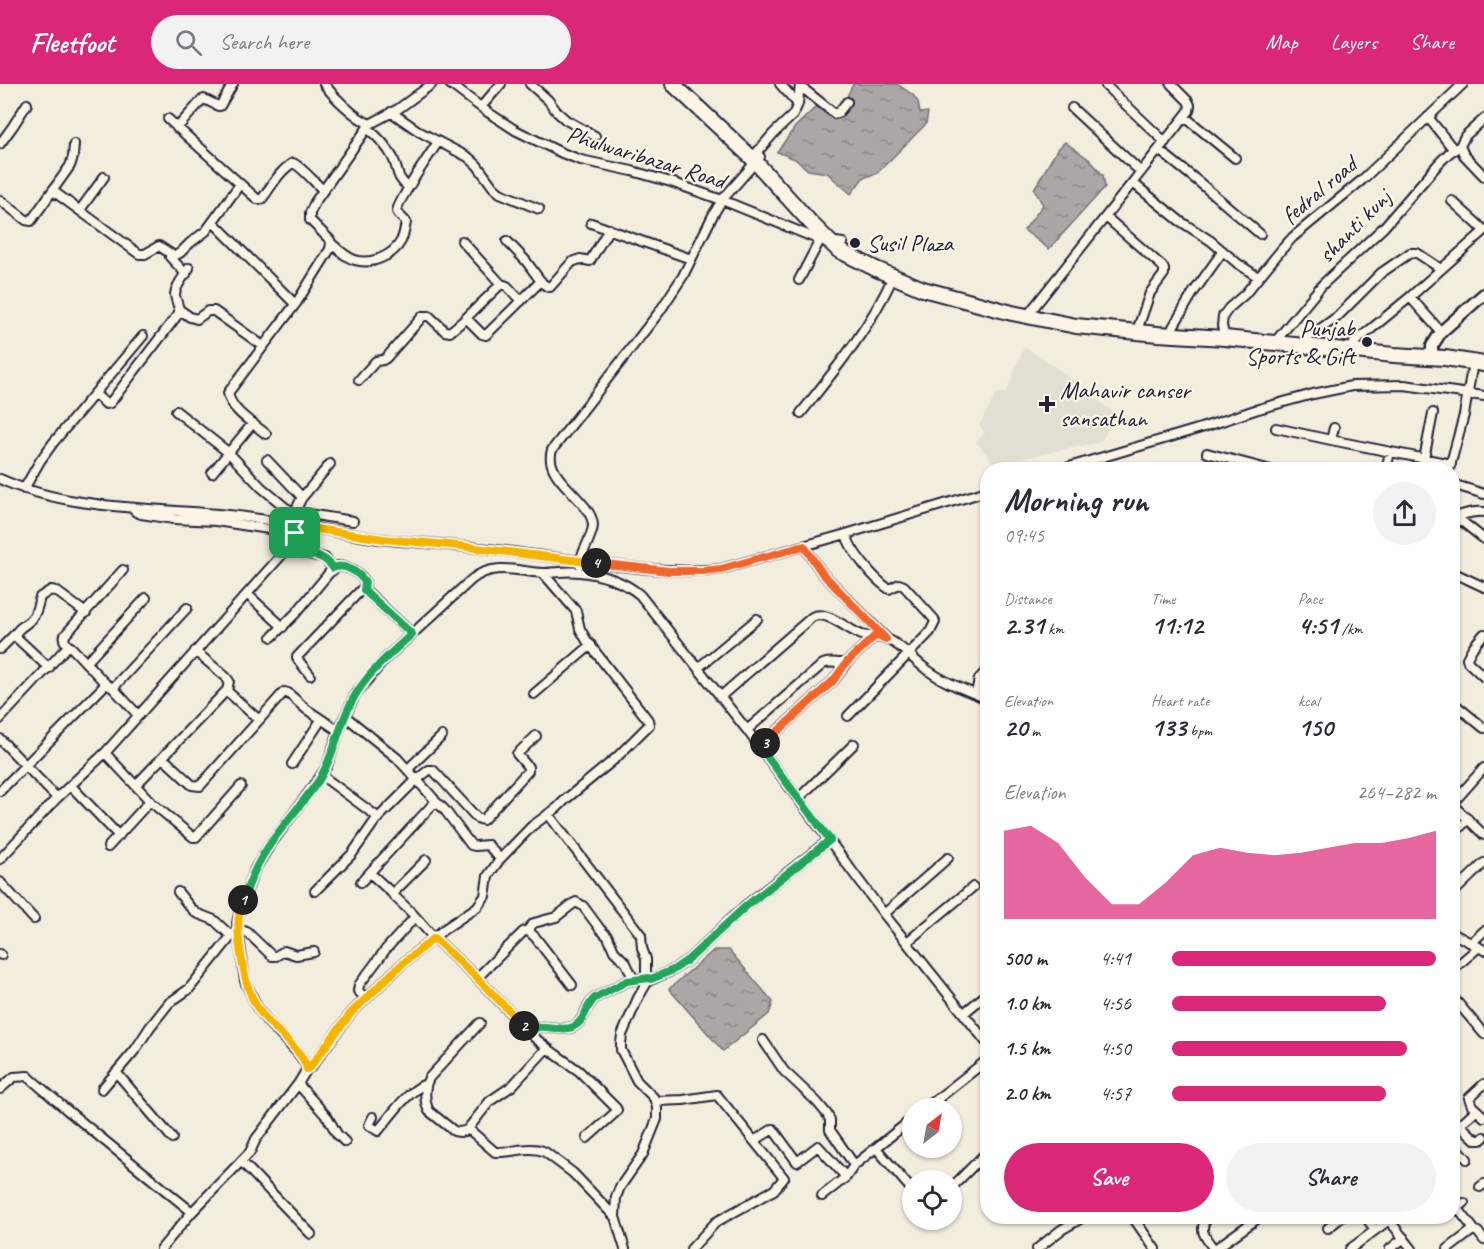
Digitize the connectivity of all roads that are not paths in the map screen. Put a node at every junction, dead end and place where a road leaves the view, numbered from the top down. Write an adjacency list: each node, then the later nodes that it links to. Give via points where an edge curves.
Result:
1 (233, 84): 26 (street, via 220,105 202,100)
2 (324, 84): 25 (street)
3 (432, 84): 20 (street)
4 (450, 84): 18 (street, Phulwaribazar Road)
5 (501, 84): 18 (street)
6 (530, 84): 27 (street, via 566,120)
7 (674, 84): 17 (highway)
8 (684, 84): 17 (highway)
9 (780, 84): 16 (street)
10 (1171, 84): 21 (street, via 1190,105)
11 (1463, 84): 22 (street, fedral road)
12 (800, 85): 14 (street, via 835,114); 16 (street)
13 (1106, 86): 29 (street)
14 (847, 102)
15 (27, 104): 30 (street)
16 (798, 104): 34 (street)
17 (702, 105): 34 (highway)
18 (481, 107): 45 (street, Phulwaribazar Road, via 515,130 562,153)
19 (1072, 108): 36 (street)
20 (391, 112): 25 (street); 28 (street)
21 (1185, 117): 29 (street); 35 (street)
22 (1428, 117): 32 (street); 64 (street, fedral road, via 1348,193 1293,237)
23 (168, 119): 26 (street)
24 (1484, 119): 32 (street, shanti kunj)
25 (369, 126): 41 (street, via 388,150 399,178); 43 (street)
26 (177, 128): 40 (street)
27 (595, 136)
28 (438, 142): 41 (street); 47 (street, via 472,160 500,193)
29 (1165, 142): 33 (street)
30 (0, 144)
31 (74, 144): 42 (street, via 72,161)
32 (1457, 148): 37 (street); 80 (street, shanti kunj, via 1322,285)
33 (1159, 150): 36 (street); 54 (street)
34 (756, 157): 45 (street); 57 (highway, via 826,228)
35 (1235, 158)
36 (1141, 172): 39 (street)
37 (1484, 176)
38 (104, 177): 48 (street)
39 (1133, 183): 49 (street); 59 (street)
40 (240, 184): 43 (street, via 260,200 293,163); 50 (street)
41 (408, 187): 58 (street, via 397,207 406,222 403,236 391,252 363,262 344,255)
42 (53, 190): 44 (street, via 28,221); 48 (street)
43 (324, 190): 58 (street, via 310,220)
44 (0, 200)
45 (722, 200): 57 (street, Phulwaribazar Road); 61 (street)
46 (1452, 201): 53 (street)
47 (539, 209)
48 (80, 210): 50 (street, via 142,255 159,246 177,255)
49 (1106, 217): 73 (street); 75 (street, via 1164,269 1150,293)
50 (213, 222): 71 (street)
51 (591, 223): 52 (street)
52 (609, 229): 61 (street); 66 (street, via 590,261 573,262 550,287)
53 (1484, 230): 62 (street)
54 (1260, 234)
55 (462, 241): 67 (street)
56 (507, 241): 66 (street)
57 (830, 242): 63 (highway, via 849,256); 65 (street); 73 (highway, via 926,282)
58 (331, 243): 71 (street)
59 (1222, 251): 64 (street); 76 (street)
60 (170, 257): 72 (street, via 188,271 176,292)
61 (691, 259): 126 (street, via 660,311 552,450 556,474 592,519 592,531)
62 (1441, 269): 69 (street); 81 (street, via 1410,253)
63 (893, 277): 73 (highway, via 923,289); 91 (street, via 860,336)
64 (1258, 277): 78 (street, fedral road, via 1223,316)
65 (799, 280)
66 (541, 281): 70 (street)
67 (501, 284): 70 (street); 74 (street)
68 (1484, 294): 77 (street)
69 (1410, 297): 77 (street); 82 (street)
70 (521, 301): 74 (street, via 486,335)
71 (295, 304): 83 (street)
72 (176, 309): 83 (street, via 197,319 214,311); 88 (street, via 177,316 110,403)
73 (1030, 313): 75 (highway); 78 (highway, via 1108,330)
74 (465, 319): 86 (street, via 450,332 429,316 423,316 385,359 376,361)
75 (1139, 325): 76 (highway)
76 (1173, 327): 78 (highway)
77 (1441, 332): 84 (street, via 1432,346)
78 (1224, 334): 80 (highway); 84 (highway, via 1294,346)
79 (143, 336): 88 (street)
80 (1279, 337): 81 (highway)
81 (1306, 339): 82 (highway)
82 (1354, 343): 84 (highway)
83 (263, 346): 93 (street, via 228,393 235,407)
84 (1432, 354): 85 (highway, via 1446,351)
85 (1480, 361): 87 (street)
86 (358, 380)
87 (1468, 393): 89 (street); 103 (street, via 1393,385 1333,390 1243,413); 107 (street)
88 (95, 394): 112 (street, via 46,452)
89 (1484, 396)
90 (176, 411): 99 (street)
91 (801, 413)
92 (1434, 413): 101 (street)
93 (253, 423): 96 (street); 99 (street)
94 (1276, 428): 97 (street)
95 (1334, 428): 97 (street)
96 (266, 434)
97 (1331, 440): 98 (street)
98 (1390, 452): 101 (street); 105 (street)
99 (228, 453): 109 (street); 116 (street, via 274,499)
100 (1207, 453): 104 (street)
101 (1424, 459): 106 (street)
102 (267, 460): 115 (street)
103 (1086, 462)
104 (1241, 462)
105 (1388, 462)
106 (1434, 462)
107 (1452, 462)
108 (330, 464): 115 (street)
109 (212, 473)
110 (0, 479): 112 (street)
111 (1460, 486): 114 (street)
112 (24, 489): 121 (street, via 80,502 227,515 279,522)
113 (980, 493): 122 (street)
114 (1484, 494)
115 (301, 499): 116 (street)
116 (295, 512): 119 (street)
117 (1484, 512): 118 (street)
118 (1460, 515)
119 (352, 521)
120 (1460, 521): 123 (street)
121 (295, 529): 125 (street); 126 (street)
122 (846, 534): 124 (street); 150 (street, via 854,552 881,584 889,589 904,586 934,619 933,629)
123 (1484, 539)
124 (804, 546): 126 (street, via 702,571); 145 (street, via 822,573)
125 (287, 549): 127 (street, via 325,558); 134 (street)
126 (580, 561): 129 (street)
127 (333, 568): 133 (street, via 338,566 359,574 365,582); 139 (street)
128 (123, 570): 137 (street)
129 (578, 571): 130 (street); 154 (street, via 634,590)
130 (543, 573): 141 (street, via 497,568 482,572); 146 (street, via 576,611 580,629)
131 (1460, 576): 132 (street)
132 (1484, 587)
133 (364, 590): 141 (street); 155 (street, via 358,591 297,657)
134 (246, 594): 139 (street); 149 (street)
135 (146, 598): 152 (street)
136 (187, 608): 158 (street)
137 (86, 612): 140 (street, via 51,590 40,597 34,617); 147 (street, via 63,638)
138 (757, 619): 154 (street)
139 (283, 627): 144 (street)
140 (15, 634): 148 (street); 153 (street)
141 (412, 634): 166 (street, via 367,679)
142 (1484, 634): 156 (street, via 1467,658)
143 (875, 636): 145 (street); 151 (street); 163 (street, via 815,615)
144 (272, 637)
145 (886, 639): 150 (street)
146 (591, 645): 160 (street); 197 (street, via 649,725)
147 (68, 646): 152 (street); 153 (street)
148 (0, 649)
149 (195, 651): 159 (street, via 229,679); 165 (street)
150 (909, 655): 161 (street, via 939,679); 167 (street)
151 (847, 662): 172 (street, via 823,664); 178 (street, via 833,681)
152 (86, 663): 158 (street)
153 (49, 668): 168 (street)
154 (698, 668): 163 (street)
155 (310, 675)
156 (1484, 677)
157 (980, 678): 161 (street)
158 (109, 686): 165 (street); 181 (street)
159 (226, 691): 169 (street); 180 (street)
160 (534, 694)
161 (976, 694): 162 (street)
162 (980, 696)
163 (720, 697): 172 (street)
164 (1460, 708): 171 (street)
165 (138, 715): 179 (street)
166 (345, 716): 173 (street); 184 (street)
167 (848, 716)
168 (0, 719)
169 (259, 720): 170 (street, via 284,692); 180 (street, via 200,786 192,785)
170 (321, 720): 173 (street); 182 (street)
171 (1484, 728)
172 (747, 730): 178 (street)
173 (339, 731): 185 (street)
174 (442, 736): 184 (street)
175 (536, 736): 186 (street, via 518,753 528,771 483,820 433,770)
176 (0, 740): 181 (street)
177 (854, 744): 193 (street)
178 (760, 747): 193 (street)
179 (105, 753): 187 (street); 188 (street)
180 (163, 758): 187 (street)
181 (25, 764): 190 (street); 192 (street)
182 (292, 764)
183 (1484, 768): 191 (street)
184 (408, 769): 186 (street)
185 (321, 775): 198 (street); 221 (street, via 255,869 238,914)
186 (416, 781): 195 (street); 198 (street)
187 (136, 785): 194 (street)
188 (71, 786): 192 (street); 202 (street)
189 (241, 786): 194 (street, via 195,838)
190 (0, 791)
191 (1460, 795)
192 (57, 798): 206 (street)
193 (799, 798): 203 (street)
194 (150, 801): 202 (street)
195 (435, 801): 207 (street, via 471,844 488,845); 210 (street)
196 (1460, 812): 199 (street)
197 (548, 814): 207 (street); 232 (street, via 641,935 646,975)
198 (379, 818): 215 (street, via 352,854)
199 (1468, 819): 200 (street); 201 (street)
200 (1460, 828)
201 (1484, 835)
202 (119, 836): 204 (street)
203 (830, 840): 218 (street); 232 (street, via 746,906 689,959)
204 (108, 847)
205 (948, 858): 218 (street)
206 (0, 859)
207 (500, 859): 226 (street, via 488,876 481,903)
208 (426, 860): 217 (street)
209 (1484, 862): 213 (street)
210 (370, 873): 212 (street); 217 (street)
211 (0, 882): 220 (street)
212 (361, 882)
213 (1460, 886)
214 (973, 887): 227 (street)
215 (315, 891)
216 (178, 892): 224 (street, via 196,913 211,918)
217 (393, 894): 219 (street)
218 (884, 914): 227 (street)
219 (415, 917): 226 (street); 235 (street, via 359,985 358,991)
220 (34, 919)
221 (237, 929): 224 (street); 229 (street, via 247,932 272,956 284,951 296,955); 246 (street, via 252,1000)
222 (530, 932): 231 (street, via 523,932); 233 (street, via 534,922 556,917 578,902 610,940); 234 (street)
223 (1484, 932): 228 (street)
224 (231, 936): 247 (street, via 189,989 169,1003)
225 (1460, 937): 228 (street)
226 (434, 938): 231 (street); 235 (street)
227 (907, 942): 238 (street)
228 (1478, 947): 230 (street)
229 (314, 952)
230 (1460, 963)
231 (477, 978): 240 (street)
232 (650, 979): 233 (street); 254 (street, via 622,1035 621,1050 637,1081)
233 (634, 980): 240 (street, via 592,1000 573,1027 542,1027)
234 (572, 985)
235 (366, 998): 246 (street)
236 (980, 1000): 238 (street)
237 (1460, 1008): 242 (street)
238 (964, 1013): 241 (street)
239 (480, 1023): 249 (street)
240 (530, 1032): 244 (street)
241 (980, 1033)
242 (1484, 1034)
243 (763, 1040): 271 (street, via 784,1071 827,1114 830,1131)
244 (547, 1048): 260 (street, via 512,1086 490,1101); 263 (street, via 579,1071 618,1110)
245 (980, 1066): 253 (street)
246 (307, 1069): 248 (street)
247 (116, 1072): 252 (street); 261 (street)
248 (298, 1084): 265 (street); 270 (street)
249 (426, 1084): 256 (street, via 412,1093 378,1131 369,1124); 260 (street, via 429,1111 454,1131)
250 (1484, 1084): 255 (street, via 1469,1098)
251 (0, 1089): 277 (street, via 14,1077 30,1077)
252 (102, 1089)
253 (939, 1098)
254 (656, 1101): 264 (street, via 717,1095); 278 (street, via 656,1126 618,1192)
255 (1476, 1110): 257 (street); 258 (street)
256 (373, 1117)
257 (1484, 1117)
258 (1460, 1125): 262 (street, via 1476,1140)
259 (902, 1127): 266 (street)
260 (467, 1130): 278 (street, via 495,1152 540,1149 573,1173)
261 (172, 1137)
262 (1484, 1137)
263 (587, 1138)
264 (754, 1141): 272 (street, via 773,1129 797,1162 818,1146); 295 (street, via 784,1178 774,1190 717,1222)
265 (345, 1142)
266 (876, 1148): 271 (street); 274 (street)
267 (1460, 1152): 269 (street)
268 (980, 1158): 273 (street)
269 (1467, 1160)
270 (241, 1161): 277 (street); 290 (street)
271 (855, 1164): 272 (street)
272 (846, 1177): 275 (street)
273 (962, 1177)
274 (902, 1178)
275 (822, 1196)
276 (1464, 1203): 289 (street, via 1460,1210)
277 (192, 1212): 293 (street)
278 (615, 1217): 294 (street)
279 (1071, 1224): 296 (street)
280 (1138, 1224): 297 (street)
281 (1203, 1224): 298 (street, via 1204,1234)
282 (1250, 1224): 298 (street)
283 (1333, 1224): 287 (street)
284 (1371, 1224): 288 (street)
285 (1383, 1224): 288 (street)
286 (1392, 1224): 291 (street)
287 (1328, 1228)
288 (1375, 1230): 299 (street)
289 (1473, 1230): 292 (street); 302 (street)
290 (311, 1234)
291 (1404, 1238): 300 (street); 301 (street)
292 (1484, 1240)
293 (161, 1249)
294 (625, 1249)
295 (690, 1249)
296 (1037, 1249)
297 (1155, 1249)
298 (1214, 1249)
299 (1350, 1249)
300 (1390, 1249)
301 (1412, 1249)
302 (1448, 1249)

